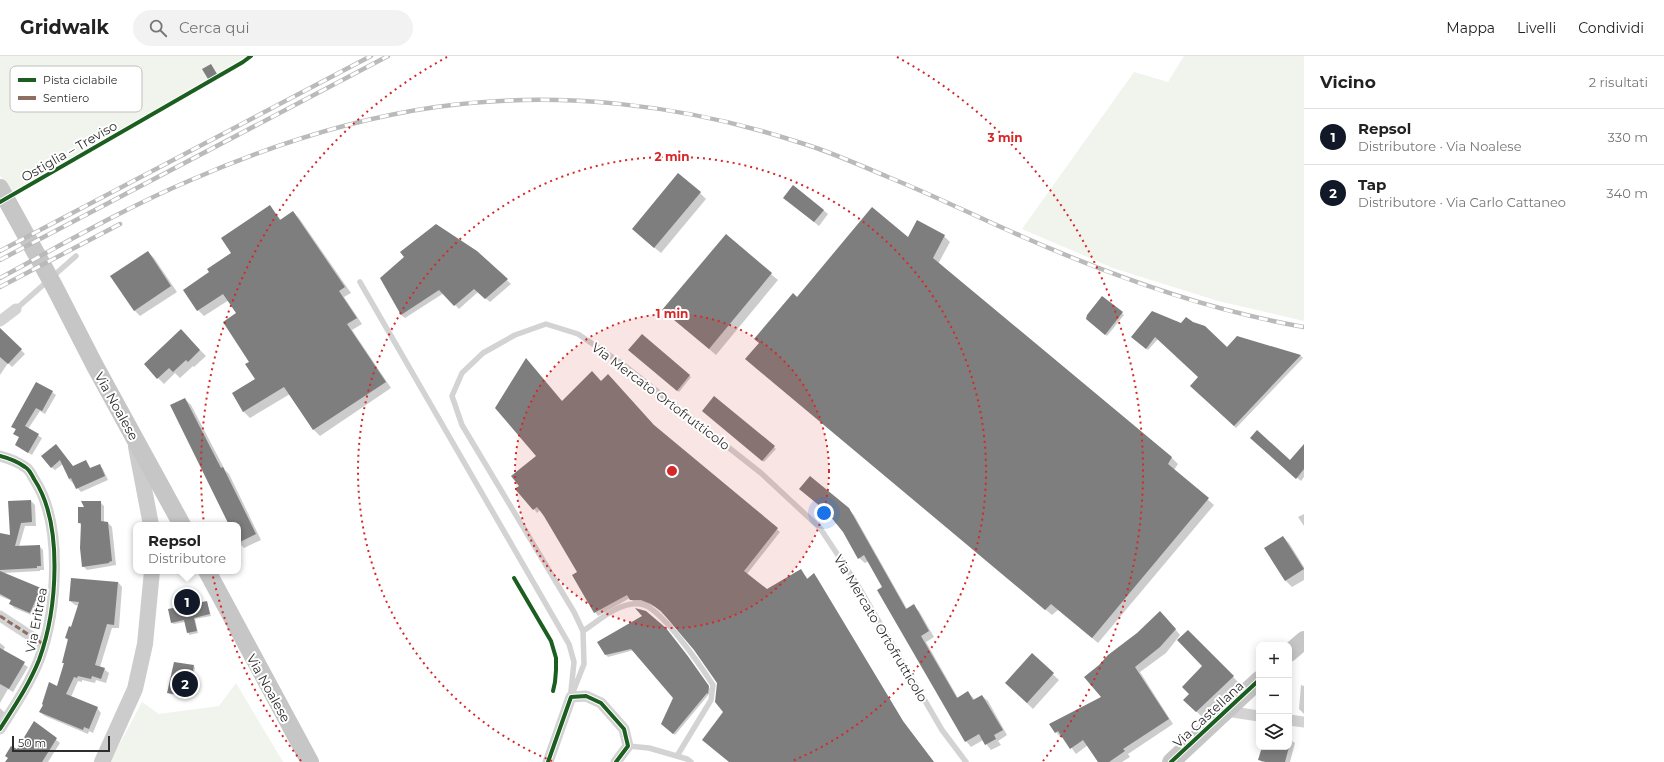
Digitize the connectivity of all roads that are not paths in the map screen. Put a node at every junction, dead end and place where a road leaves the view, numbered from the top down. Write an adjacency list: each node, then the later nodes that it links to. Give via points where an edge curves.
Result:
1 (1, 190): 6 (main road, Via Noalese)
2 (76, 256): 4 (lane)
3 (360, 282): 18 (lane, via 569,644 574,662)
4 (16, 309): 5 (street)
5 (0, 321)
6 (135, 439): 8 (main road); 9 (main road, Via Noalese)
7 (0, 456): 15 (street, Via Eritrea, via 26,467 39,486 51,524 55,569 52,606)
8 (150, 522)
9 (180, 522)
10 (152, 574): 26 (main road, via 145,644 135,689)
11 (209, 574): 27 (main road, Via Noalese)
12 (0, 616): 15 (street)
13 (583, 631): 18 (lane, Via Mercato Ortofrutticolo, via 584,664); 25 (lane, via 618,607 641,603 656,611 695,658 713,685 711,700); 31 (lane, Via Mercato Ortofrutticolo, via 462,425 452,396 462,373 483,354 515,335 546,324 578,334 622,363 761,473 820,528 857,584 942,730)
14 (1304, 640): 16 (main road)
15 (43, 644): 23 (street, Via Eritrea, via 18,701)
16 (1292, 651)
17 (1256, 683): 19 (main road, Via Castellana)
18 (571, 697): 24 (street, via 586,696 601,703 624,729); 28 (street, Via Mercato Ortofrutticolo)
19 (1226, 711): 20 (street, Via Castellana); 32 (main road, Via Castellana)
20 (1256, 716)
21 (1292, 720): 22 (street)
22 (1304, 722)
23 (0, 729)
24 (628, 746): 25 (lane, via 648,748); 29 (street)
25 (677, 756): 30 (lane)
26 (102, 762)
27 (310, 762)
28 (548, 762)
29 (616, 762)
30 (691, 762)
31 (966, 762)
32 (1171, 762)

